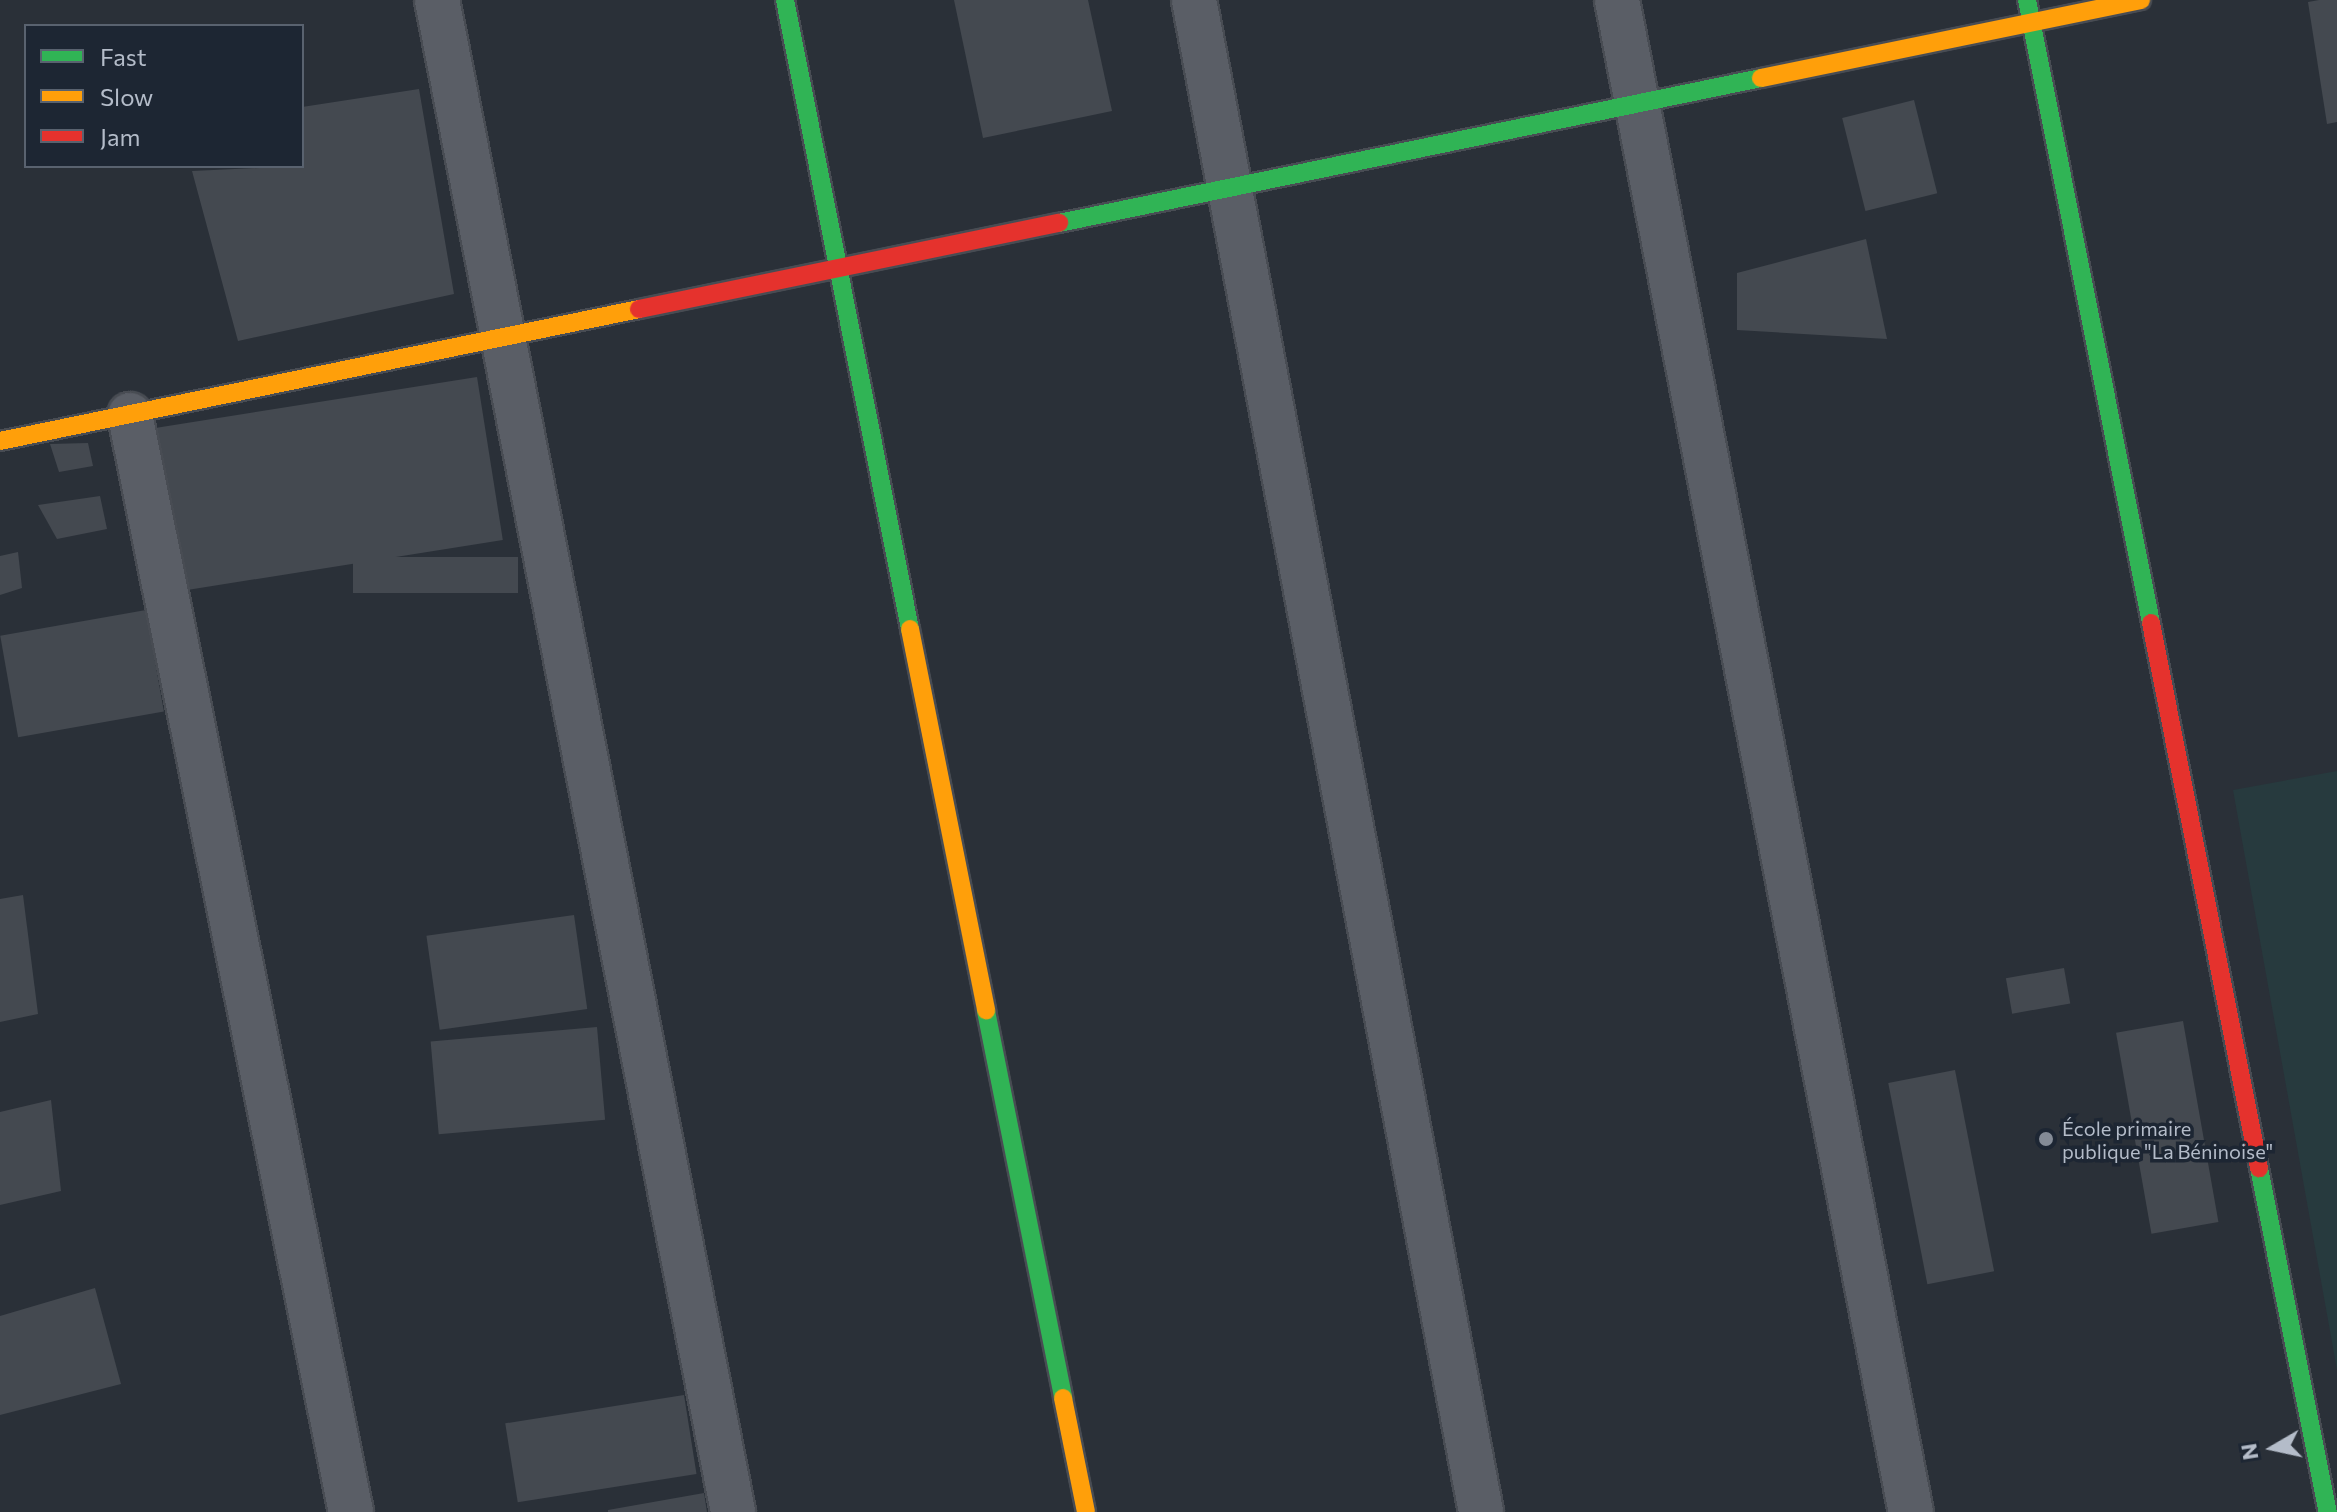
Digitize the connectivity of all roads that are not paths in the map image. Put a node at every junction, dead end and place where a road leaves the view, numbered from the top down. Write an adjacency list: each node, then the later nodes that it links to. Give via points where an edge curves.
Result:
1 (437, 0): 11 (street)
2 (785, 0): 10 (street)
3 (1194, 0): 9 (street)
4 (1617, 0): 8 (street)
5 (2027, 0): 7 (street)
6 (2141, 0): 7 (street)
7 (2031, 23): 8 (street); 19 (street)
8 (1637, 104): 9 (street); 18 (street)
9 (1230, 188): 10 (street); 17 (street)
10 (838, 268): 11 (street); 16 (street)
11 (503, 338): 12 (street); 15 (street)
12 (130, 415): 13 (street); 14 (street)
13 (0, 441)
14 (351, 1512)
15 (733, 1512)
16 (1086, 1512)
17 (1481, 1512)
18 (1911, 1512)
19 (2328, 1512)

